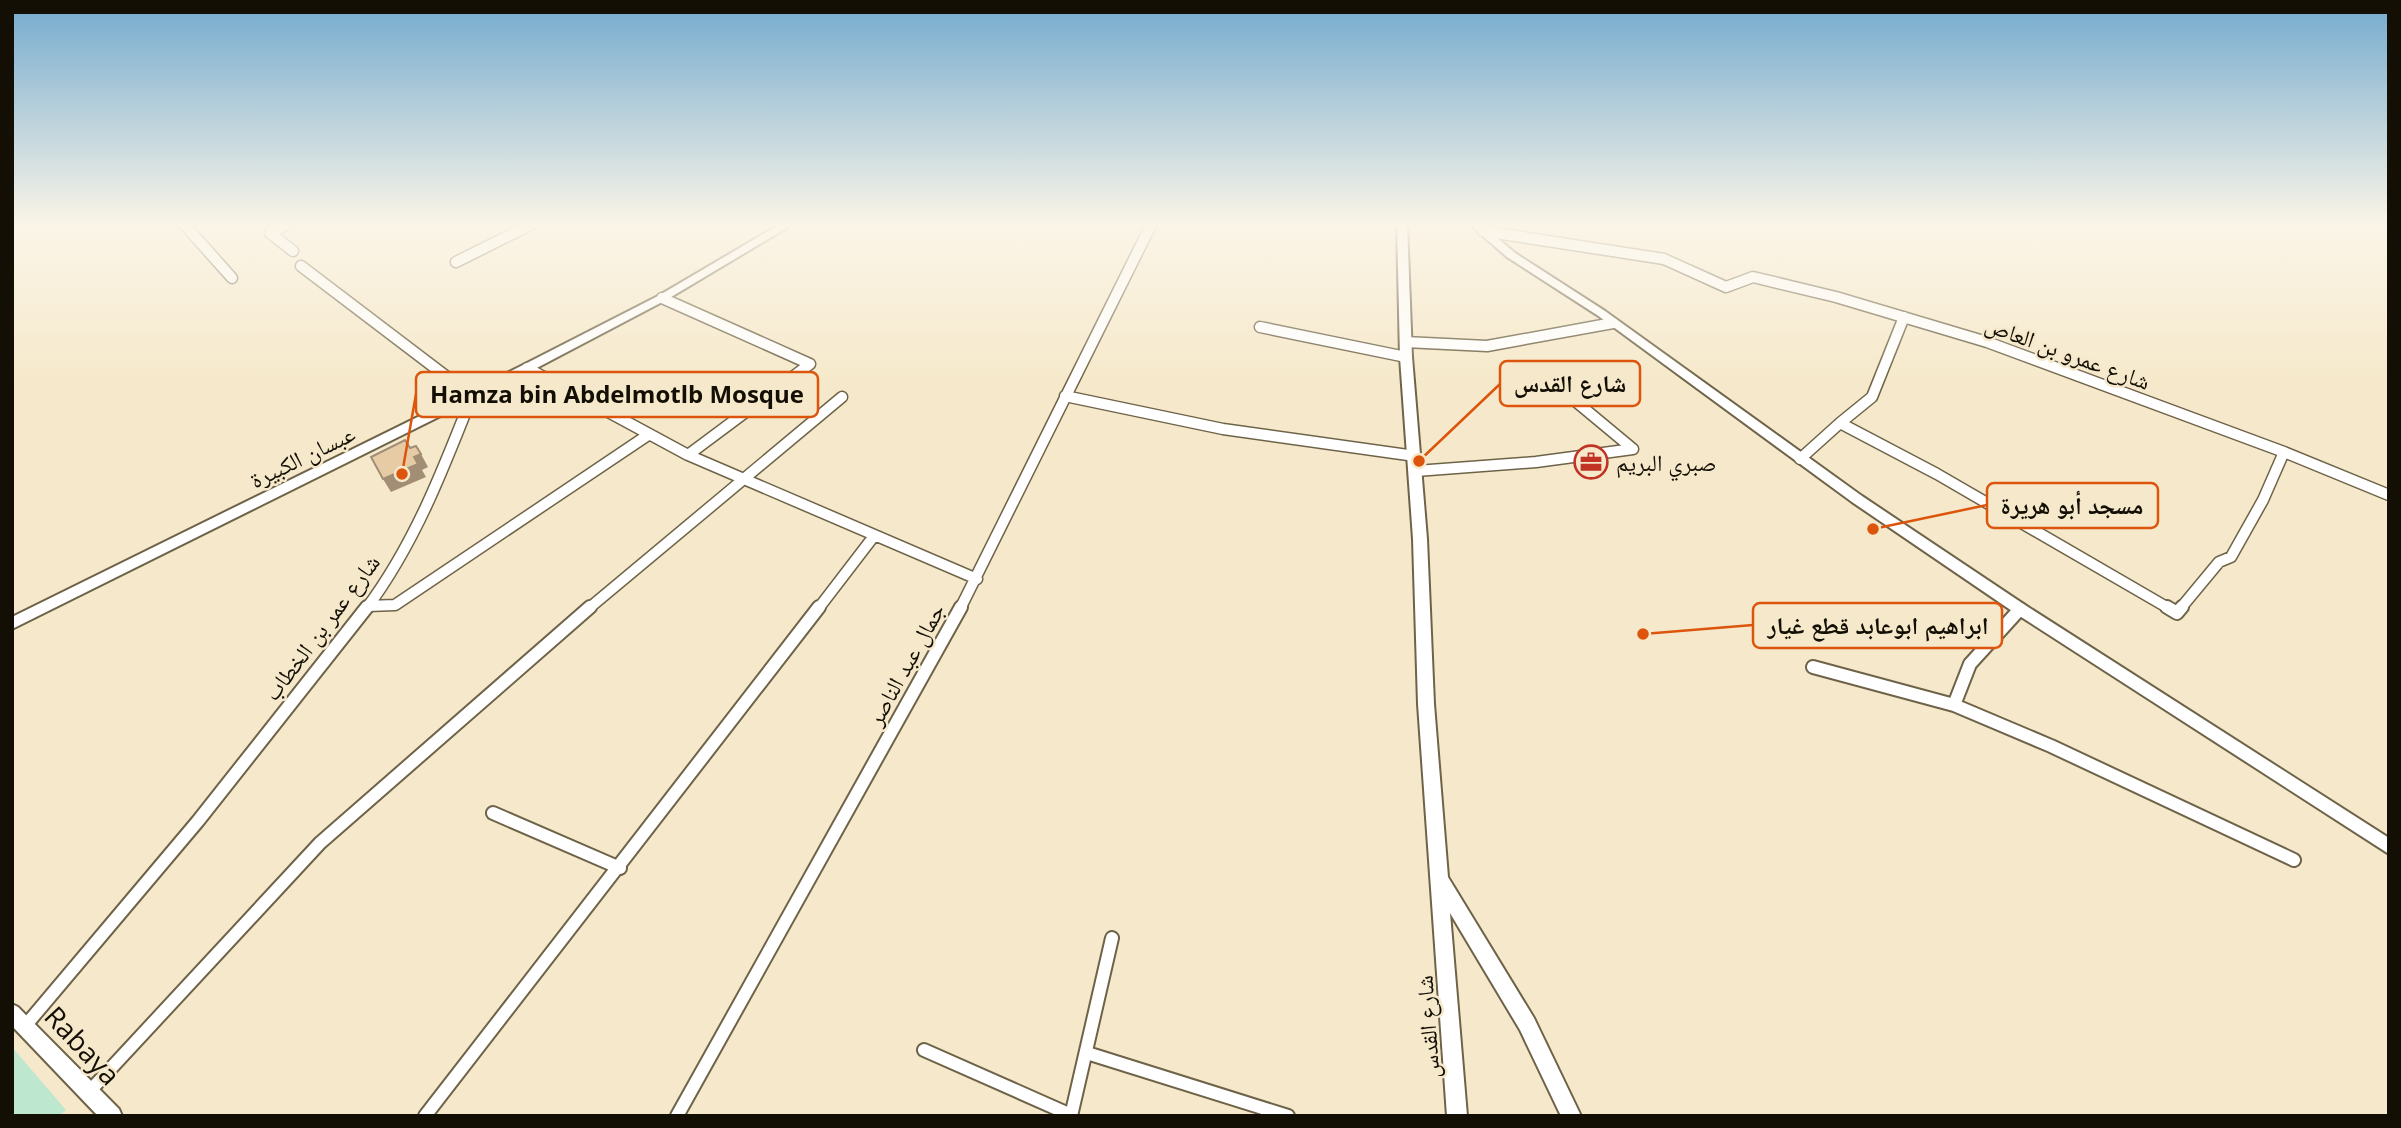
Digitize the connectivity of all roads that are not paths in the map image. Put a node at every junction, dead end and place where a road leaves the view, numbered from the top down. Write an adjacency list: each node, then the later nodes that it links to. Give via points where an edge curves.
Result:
1 (230, 276): 8 (street)
2 (315, 276): 15 (street)
3 (700, 276): 9 (main road, عبسان الكبيرة)
4 (1126, 276): 16 (street, جمال عبد الناصر)
5 (1403, 276): 13 (main road, شارع القدس)
6 (1542, 276): 11 (main road)
7 (1701, 276): 10 (street, شارع عمرو بن العاص, via 1726,287 1753,277)
8 (232, 278)
9 (662, 298): 14 (main road, عبسان الكبيرة); 22 (street, via 810,364)
10 (1904, 317): 19 (street, via 1872,397); 21 (street, شارع عمرو بن العاص)
11 (1613, 323): 13 (street, via 1487,346); 23 (main road)
12 (1260, 327): 13 (street)
13 (1405, 350): 24 (main road, شارع القدس)
14 (527, 368): 15 (main road, عبسان الكبيرة); 20 (street)
15 (472, 396): 29 (street, شارع عمر بن الخطاب, via 405,550); 31 (main road, عبسان الكبيرة)
16 (1065, 396): 24 (street); 28 (street, جمال عبد الناصر)
17 (842, 397): 25 (street)
18 (1574, 400): 24 (street, via 1633,449 1536,462)
19 (1840, 424): 21 (street, via 1937,474 2177,613 2219,562 2231,558); 23 (street)
20 (648, 435): 22 (street); 29 (street, via 394,605)
21 (2284, 452): 26 (street, شارع عمرو بن العاص)
22 (688, 455): 25 (street)
23 (1800, 459): 30 (main road)
24 (1415, 464): 38 (main road, شارع القدس)
25 (742, 479): 27 (street); 43 (street, via 320,844)
26 (2389, 495)
27 (874, 536): 28 (street); 37 (street)
28 (977, 579): 47 (street, جمال عبد الناصر)
29 (368, 606): 40 (street, شارع عمر بن الخطاب, via 198,821)
30 (2020, 609): 33 (street, via 1972,658); 35 (main road)
31 (12, 624)
32 (1813, 667): 33 (street)
33 (1954, 705): 36 (street)
34 (493, 813): 37 (street)
35 (2389, 847)
36 (2294, 860)
37 (621, 869): 46 (street)
38 (1439, 878): 49 (main road, شارع القدس); 50 (main road, via 1527,1024)
39 (1112, 938): 42 (street)
40 (19, 1019): 43 (main road, Rabaya)
41 (924, 1050): 44 (street)
42 (1087, 1053): 44 (street); 48 (street)
43 (88, 1093): 45 (main road, Rabaya)
44 (1071, 1115)
45 (112, 1116)
46 (425, 1116)
47 (677, 1116)
48 (1289, 1116)
49 (1457, 1116)
50 (1571, 1116)

